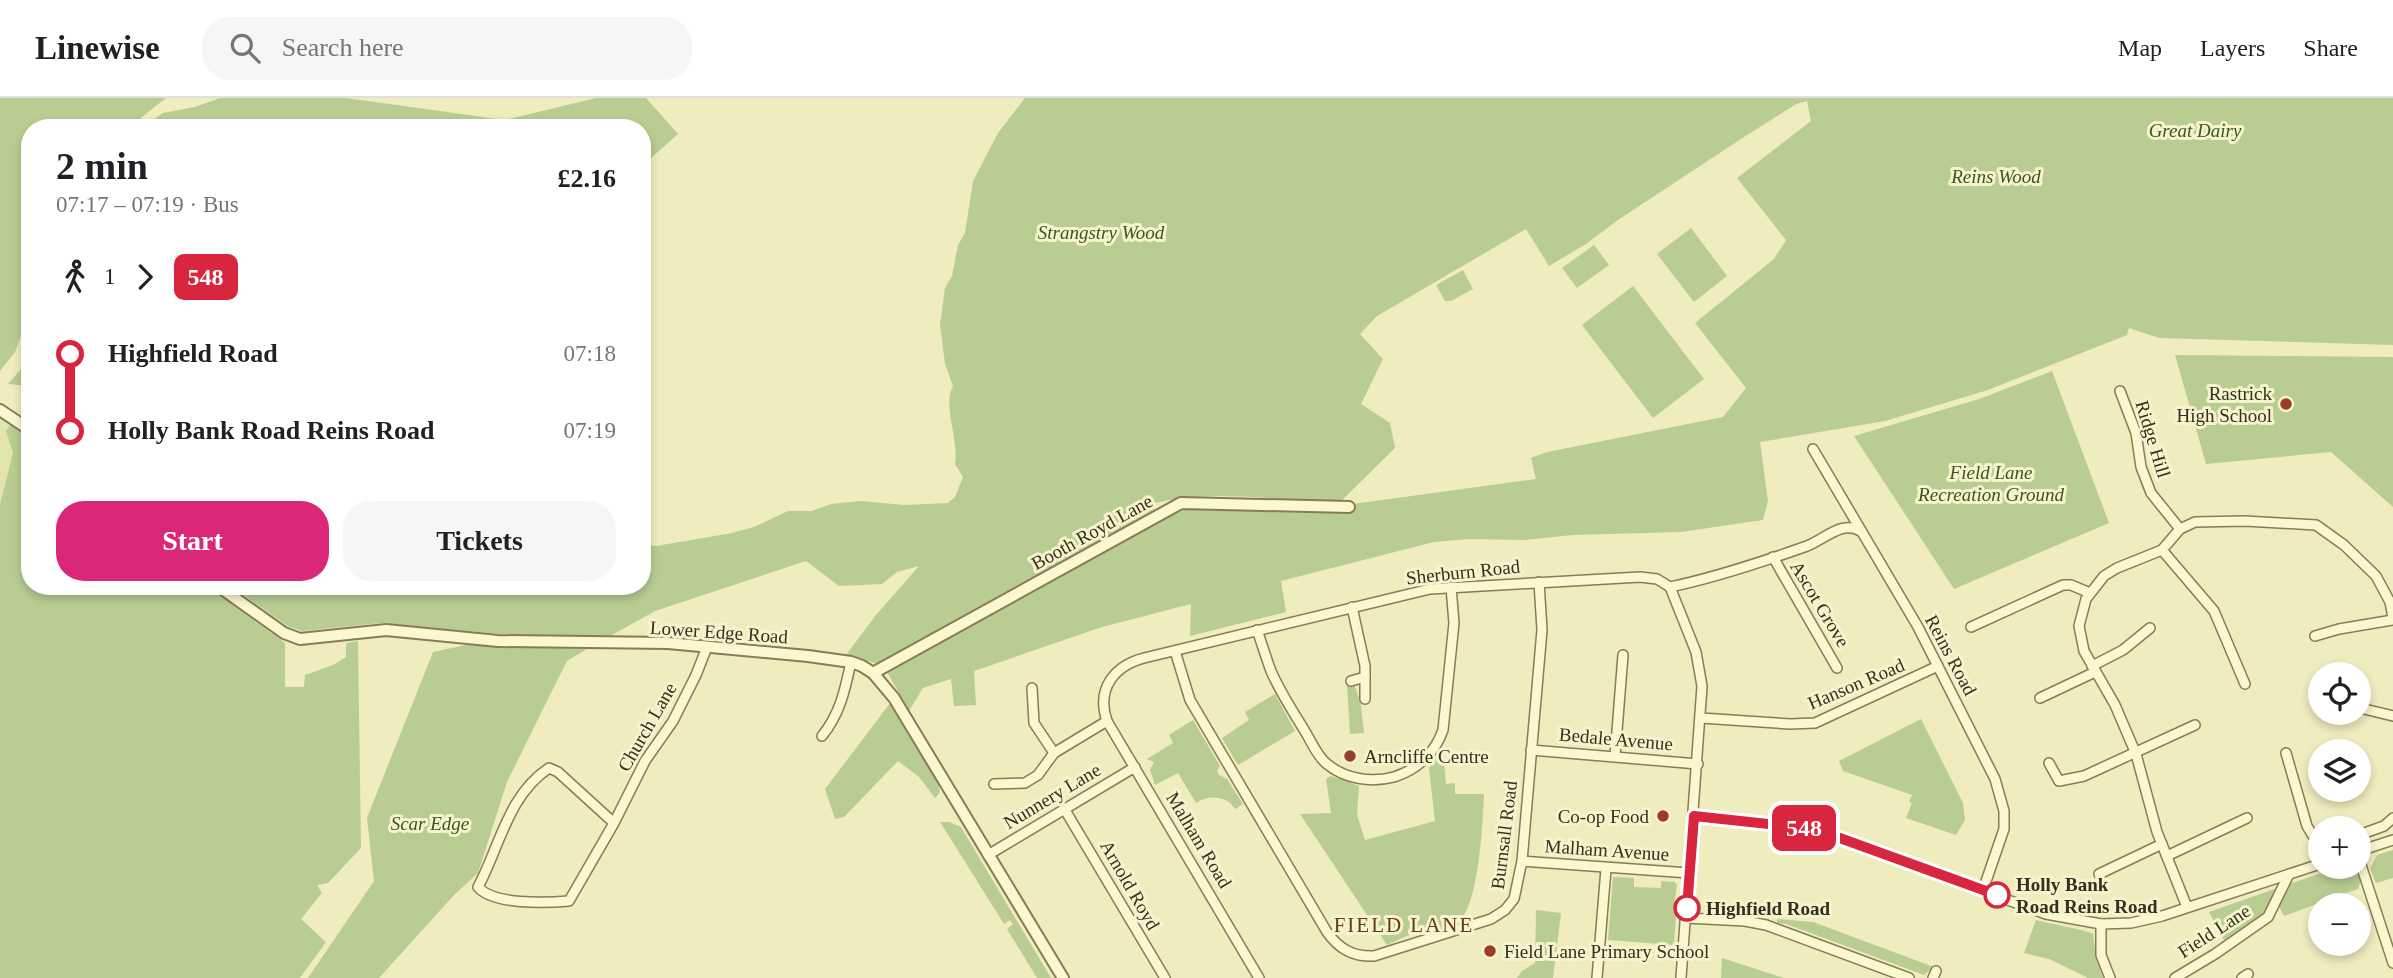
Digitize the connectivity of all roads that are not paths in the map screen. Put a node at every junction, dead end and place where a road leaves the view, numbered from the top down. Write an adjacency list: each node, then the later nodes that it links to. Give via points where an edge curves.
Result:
1 (2120, 391): 6 (street, Ridge Hill, via 2136,433 2147,484)
2 (0, 410): 3 (street)
3 (21, 424)
4 (1813, 450): 7 (street, Reins Road)
5 (1349, 507): 28 (street, Booth Royd Lane, via 1181,503)
6 (2180, 529): 8 (street); 16 (street, via 2203,520 2316,525 2376,576)
7 (1862, 532): 9 (street, Sherburn Road, via 1845,527); 25 (street, Reins Road)
8 (2162, 550): 13 (street, via 2117,568); 31 (street, via 2214,611)
9 (1773, 557): 12 (street, Sherburn Road, via 1715,578); 26 (street, Ascot Grove)
10 (1539, 582): 11 (street, Sherburn Road); 12 (street, Sherburn Road, via 1640,577); 41 (street, Burnsall Road, via 1542,630)
11 (1451, 587): 15 (street, Sherburn Road); 19 (street, via 1454,623 1443,730 1428,756 1390,778 1356,778 1320,757 1272,672)
12 (1670, 587): 37 (street, via 1700,666)
13 (2090, 593): 17 (street, via 2063,585); 27 (street, via 2079,626)
14 (230, 595): 21 (street, Lower Edge Road, via 279,630 300,639 386,630 498,641)
15 (1352, 607): 19 (street, Sherburn Road); 29 (street)
16 (2393, 619): 20 (street)
17 (1971, 627)
18 (2150, 628): 27 (street)
19 (1257, 630): 22 (street, Sherburn Road)
20 (2315, 636)
21 (707, 647): 24 (street, Lower Edge Road); 54 (street, Church Lane, via 673,721 645,761)
22 (1175, 651): 38 (street, Sherburn Road, via 1133,661 1116,672 1104,695); 62 (street, Burnsall Road, via 1190,700 1304,896 1335,943 1346,951 1374,956 1490,919 1514,900)
23 (1623, 654): 45 (street)
24 (851, 662): 28 (street, Lower Edge Road); 40 (street, via 835,720)
25 (1938, 666): 37 (street, Hanson Road, via 1815,723); 69 (street, Reins Road, via 1994,779 2004,811 2002,836)
26 (1837, 668)
27 (2094, 669): 33 (street); 44 (street)
28 (873, 673): 60 (street, Lower Edge Road, via 894,698)
29 (1365, 677): 30 (street); 34 (street)
30 (1351, 681)
31 (2245, 684)
32 (1032, 688): 42 (street, via 1034,723)
33 (2040, 698)
34 (1365, 699)
35 (2371, 711): 36 (street)
36 (2393, 716)
37 (1701, 718): 47 (street)
38 (1107, 721): 42 (street); 48 (street, Malham Road)
39 (2195, 725): 44 (street)
40 (822, 736)
41 (1531, 750): 45 (street, Bedale Avenue); 62 (street, Burnsall Road)
42 (1054, 752): 49 (street, via 1038,775 1025,783)
43 (2286, 753): 55 (street)
44 (2136, 754): 46 (street, via 2084,776 2059,781); 58 (street)
45 (1615, 756): 47 (street, Bedale Avenue)
46 (2049, 763)
47 (1698, 764): 51 (street)
48 (1135, 767): 50 (street, Nunnery Lane); 76 (street, Malham Road)
49 (994, 784)
50 (1065, 810): 60 (street, Nunnery Lane); 78 (street, Arnold Royd)
51 (1694, 816): 65 (street); 69 (street, via 1815,829)
52 (2247, 818): 61 (street)
53 (2393, 818): 56 (street)
54 (614, 823): 54 (street, Church Lane, via 549,768 518,798 478,887 494,898 569,901)
55 (2308, 827)
56 (2371, 831)
57 (2393, 840): 59 (street)
58 (2162, 844): 61 (street); 66 (street)
59 (2371, 847)
60 (988, 855): 77 (street, Lower Edge Road)
61 (2167, 856): 70 (street)
62 (1522, 861): 64 (street, Malham Avenue)
63 (2308, 868): 67 (street)
64 (1606, 869): 65 (street, Malham Avenue); 80 (street)
65 (1689, 873): 71 (street)
66 (2099, 874)
67 (2289, 874): 70 (street); 84 (street, Field Lane, via 2268,917)
68 (2366, 879): 73 (street)
69 (1983, 890): 74 (street, via 2046,914)
70 (2187, 907): 74 (street, via 2146,920)
71 (1686, 918): 81 (street); 82 (street, via 1766,925)
72 (2393, 921): 73 (street)
73 (2380, 923): 75 (street)
74 (2101, 924): 83 (street, via 2101,955)
75 (2393, 963)
76 (1257, 975): 79 (street)
77 (1063, 978)
78 (1165, 978)
79 (1245, 978)
80 (1597, 978)
81 (1681, 978)
82 (1909, 978)
83 (2110, 978)
84 (2175, 978)

